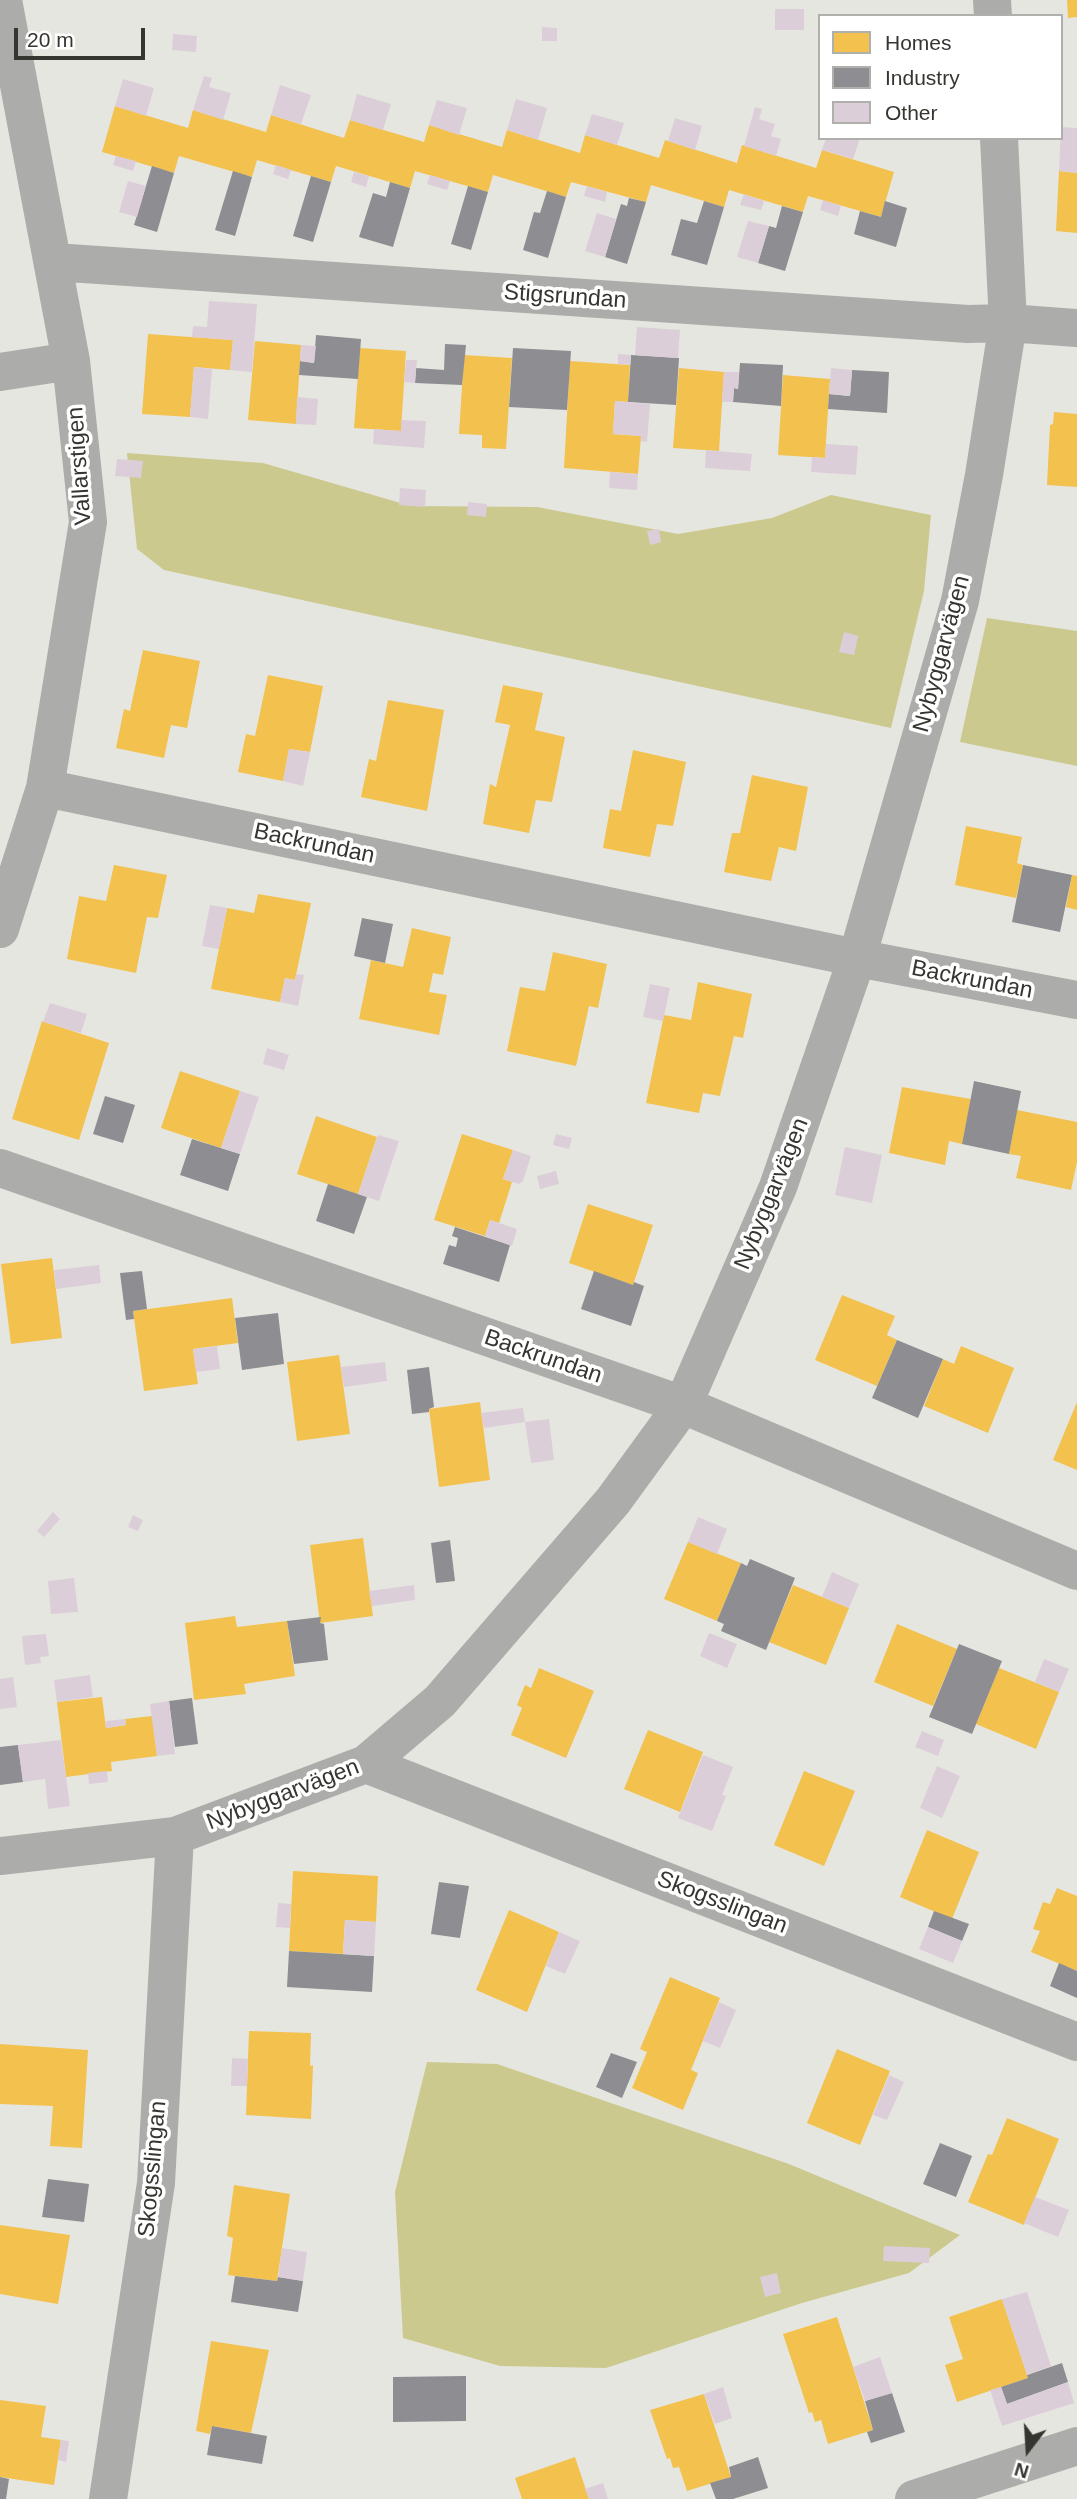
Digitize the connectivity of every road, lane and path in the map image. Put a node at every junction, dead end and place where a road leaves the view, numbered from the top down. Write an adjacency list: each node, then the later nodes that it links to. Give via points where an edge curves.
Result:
1 (2, 0): 3 (street, Vallarstigen)
2 (999, 140): 4 (street, Nybyggarvägen)
3 (54, 262): 4 (street, Stigsrundan); 6 (street, Vallarstigen)
4 (1008, 323): 5 (street, Stigsrundan); 10 (street, Nybyggarvägen, via 960,601)
5 (1077, 328)
6 (71, 361): 7 (street); 8 (street, Vallarstigen, via 88,522)
7 (0, 372)
8 (45, 788): 9 (street, Vallarstigen); 10 (street, Backrundan)
9 (0, 929)
10 (857, 958): 11 (street, Backrundan); 13 (street, Nybyggarvägen, via 778,1187)
11 (1077, 1000)
12 (0, 1168): 13 (street, Backrundan)
13 (683, 1405): 14 (street, Backrundan); 15 (street, Nybyggarvägen, via 613,1501 440,1701)
14 (1077, 1571)
15 (366, 1764): 16 (street, Nybyggarvägen); 18 (street, Skogsslingan)
16 (175, 1836): 17 (street, Nybyggarvägen); 20 (street, Skogsslingan, via 156,2183)
17 (0, 1856)
18 (1077, 2042)
19 (1077, 2446): 21 (street)
20 (108, 2499)
21 (914, 2499)

